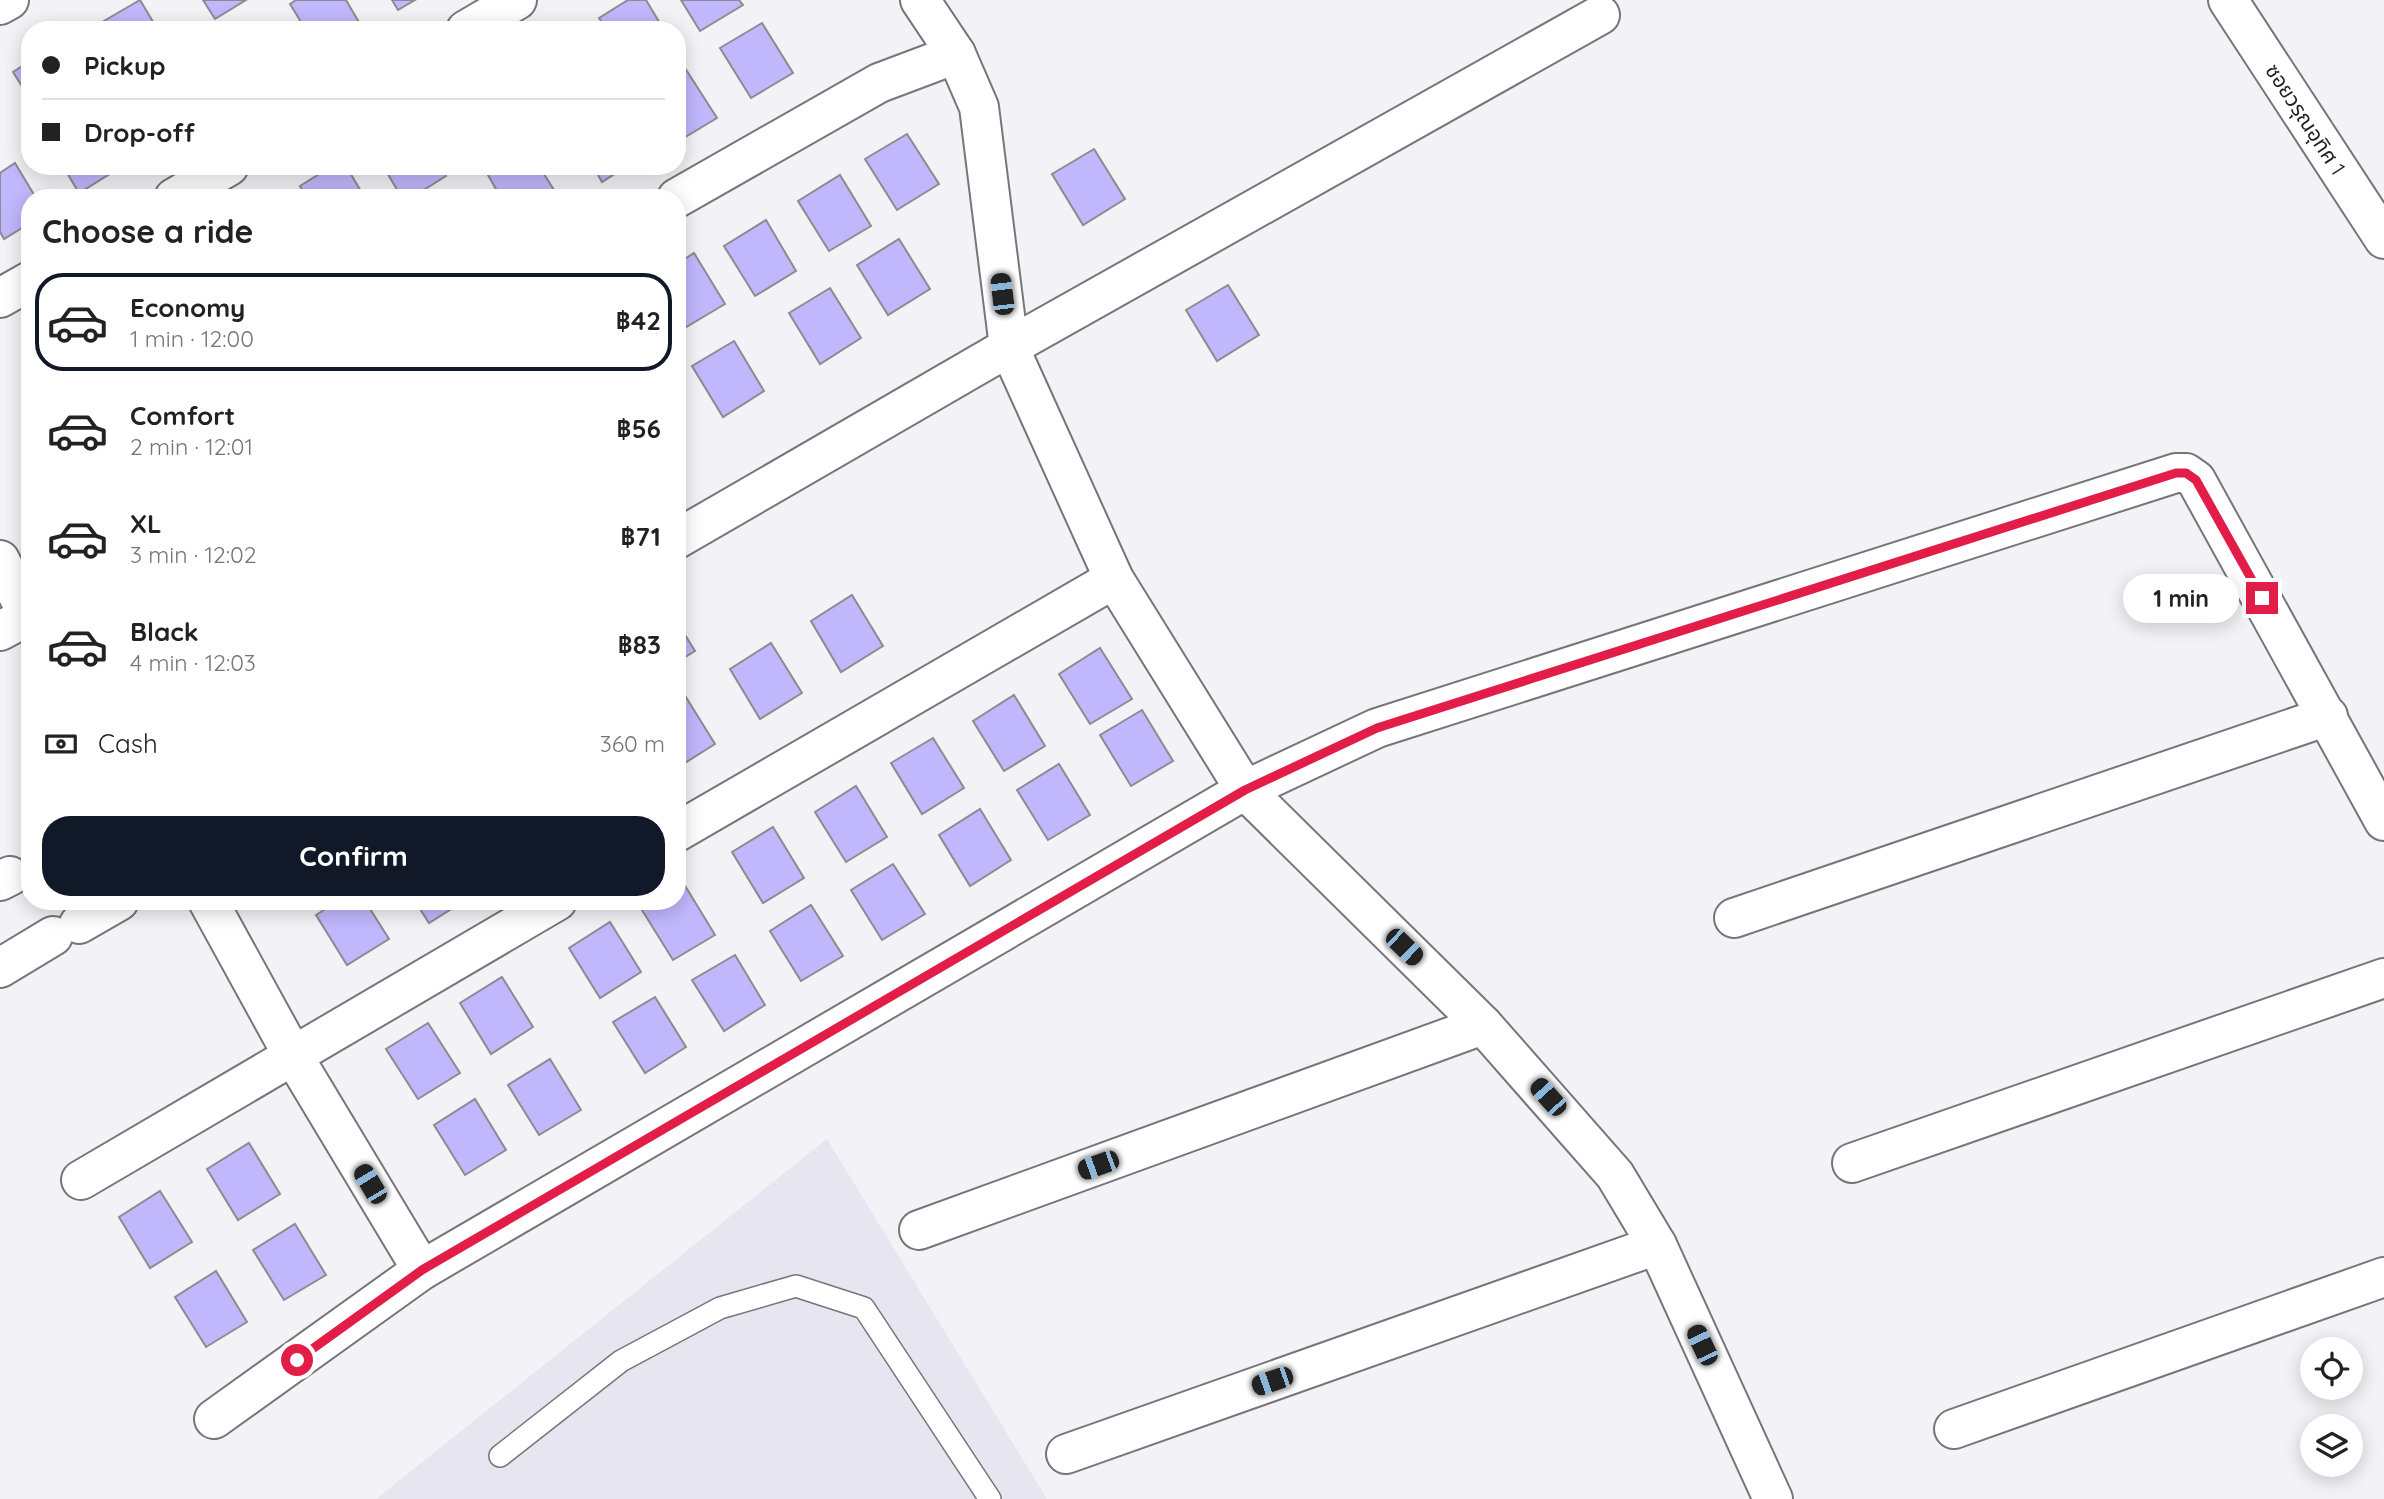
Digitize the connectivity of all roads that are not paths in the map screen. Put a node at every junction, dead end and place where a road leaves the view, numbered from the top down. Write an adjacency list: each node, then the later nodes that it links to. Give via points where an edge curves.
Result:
1 (9, 0): 5 (street)
2 (517, 0): 7 (street)
3 (920, 0): 8 (street)
4 (2228, 0): 12 (street, ซอยวรุณอุทิศ 1)
5 (0, 5)
6 (1600, 15): 15 (street)
7 (481, 21)
8 (956, 54): 11 (street, via 879,83); 15 (street, via 979,107)
9 (214, 175): 10 (street)
10 (189, 189)
11 (686, 193)
12 (2384, 239)
13 (21, 286): 14 (street)
14 (0, 298)
15 (1009, 347): 16 (street); 18 (street)
16 (686, 534)
17 (13, 567): 19 (street)
18 (1114, 579): 21 (street); 23 (street)
19 (19, 622)
20 (2328, 716): 21 (street, via 2196,480 2176,473 1377,728); 22 (street); 27 (street)
21 (1245, 790): 30 (street); 36 (street)
22 (2384, 821)
23 (686, 827)
24 (103, 910): 28 (street)
25 (213, 910): 31 (street)
26 (542, 910): 31 (street)
27 (1734, 918)
28 (0, 968)
29 (2384, 978): 32 (street)
30 (1483, 1025): 34 (street); 35 (street, via 1615,1175)
31 (292, 1055): 33 (street); 36 (street)
32 (1852, 1163)
33 (81, 1180)
34 (919, 1230)
35 (1657, 1245): 40 (street); 42 (street)
36 (422, 1270): 38 (street)
37 (2384, 1277): 39 (street)
38 (214, 1419)
39 (1954, 1429)
40 (1066, 1454)
41 (500, 1457): 43 (lane, via 621,1361 720,1308 796,1286 864,1308)
42 (1766, 1497)
43 (990, 1499)

